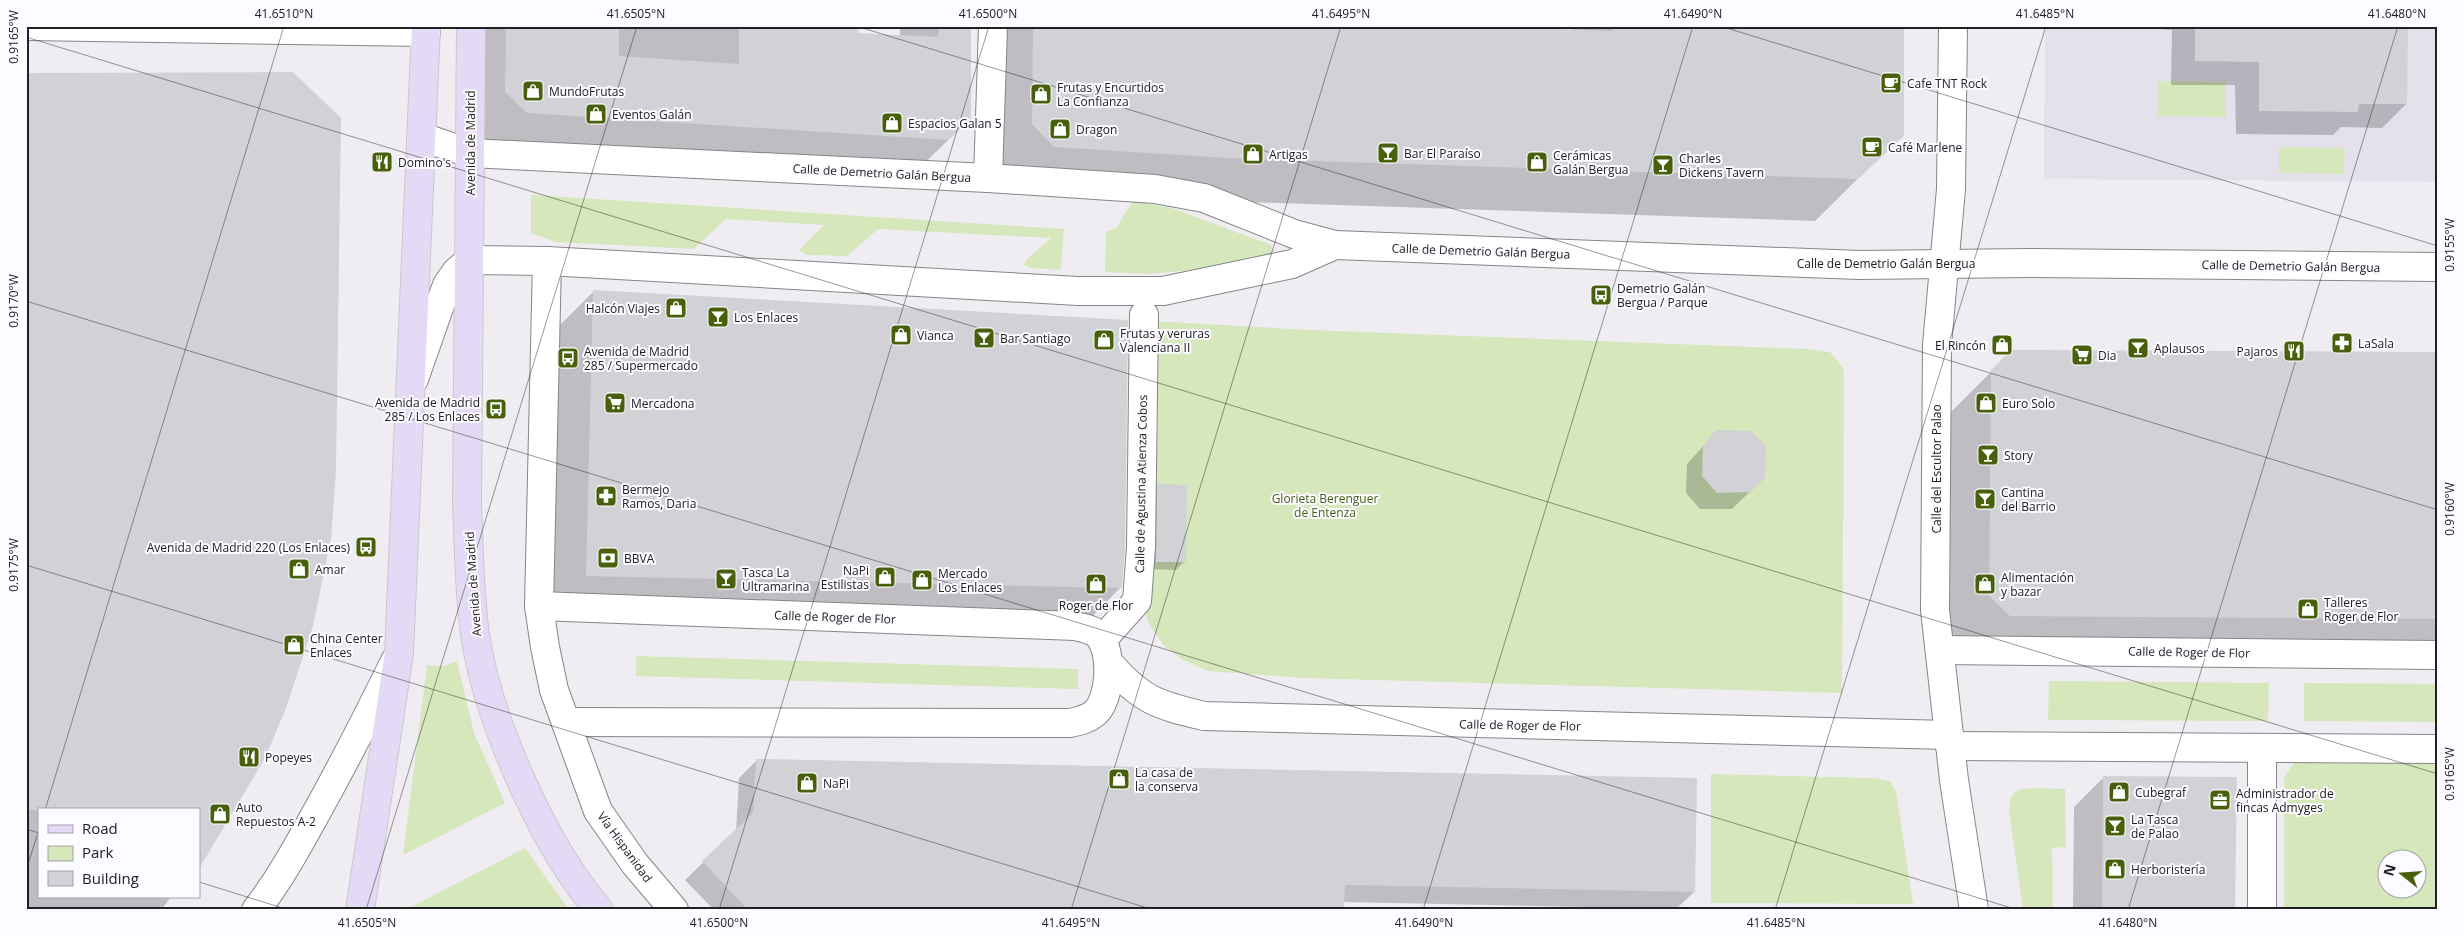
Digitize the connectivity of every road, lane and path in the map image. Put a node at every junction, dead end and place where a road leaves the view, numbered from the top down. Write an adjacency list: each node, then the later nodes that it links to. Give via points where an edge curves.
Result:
1 (26, 26): 5 (street)
2 (471, 26): 7 (main road, Avenida de Madrid)
3 (993, 26): 8 (street)
4 (1953, 26): 12 (street, Calle del Escultor Palao, via 1951,189)
5 (426, 29): 6 (main road)
6 (422, 137): 7 (street, Calle de Demetrio Galán Bergua); 15 (main road)
7 (469, 152): 8 (street, Calle de Demetrio Galán Bergua); 10 (main road, Avenida de Madrid)
8 (988, 178): 9 (street, Calle de Demetrio Galán Bergua, via 1155,189 1204,198 1294,234)
9 (1335, 245): 11 (street, Calle de Demetrio Galán Bergua, via 1292,264 1164,291 1078,291); 12 (street, Calle de Demetrio Galán Bergua, via 1860,265)
10 (470, 260): 11 (street, Calle de Demetrio Galán Bergua); 15 (street, via 456,272 448,286); 27 (main road, Avenida de Madrid, via 467,504 475,635 501,732 533,804 564,860)
11 (547, 261): 16 (street)
12 (1945, 264): 13 (street, Calle de Demetrio Galán Bergua); 17 (street, Calle del Escultor Palao, via 1937,374 1936,610)
13 (2438, 267)
14 (1144, 315): 18 (street, Calle de Agustina Atienza Cobos, via 1141,547 1137,601)
15 (411, 386): 19 (main road)
16 (539, 606): 18 (street, Calle de Roger de Flor, via 1074,626 1087,628 1099,635); 21 (street, via 554,690)
17 (1941, 650): 20 (street, Calle de Roger de Flor); 22 (street, Calle del Escultor Palao)
18 (1106, 652): 21 (street, via 1106,691 1097,712 1084,720 1070,723); 22 (street, Calle de Roger de Flor, via 1128,685 1153,702 1204,716)
19 (399, 653): 25 (street, via 312,822); 26 (main road)
20 (2438, 655)
21 (566, 722): 28 (street, Vía Hispanidad, via 598,811 635,864)
22 (1950, 740): 23 (street, Calle de Roger de Flor); 29 (street, Calle del Escultor Palao)
23 (2262, 748): 24 (street, Calle de Roger de Flor); 30 (street)
24 (2438, 749)
25 (256, 910)
26 (360, 910)
27 (599, 910)
28 (674, 910)
29 (1974, 910)
30 (2262, 910)

